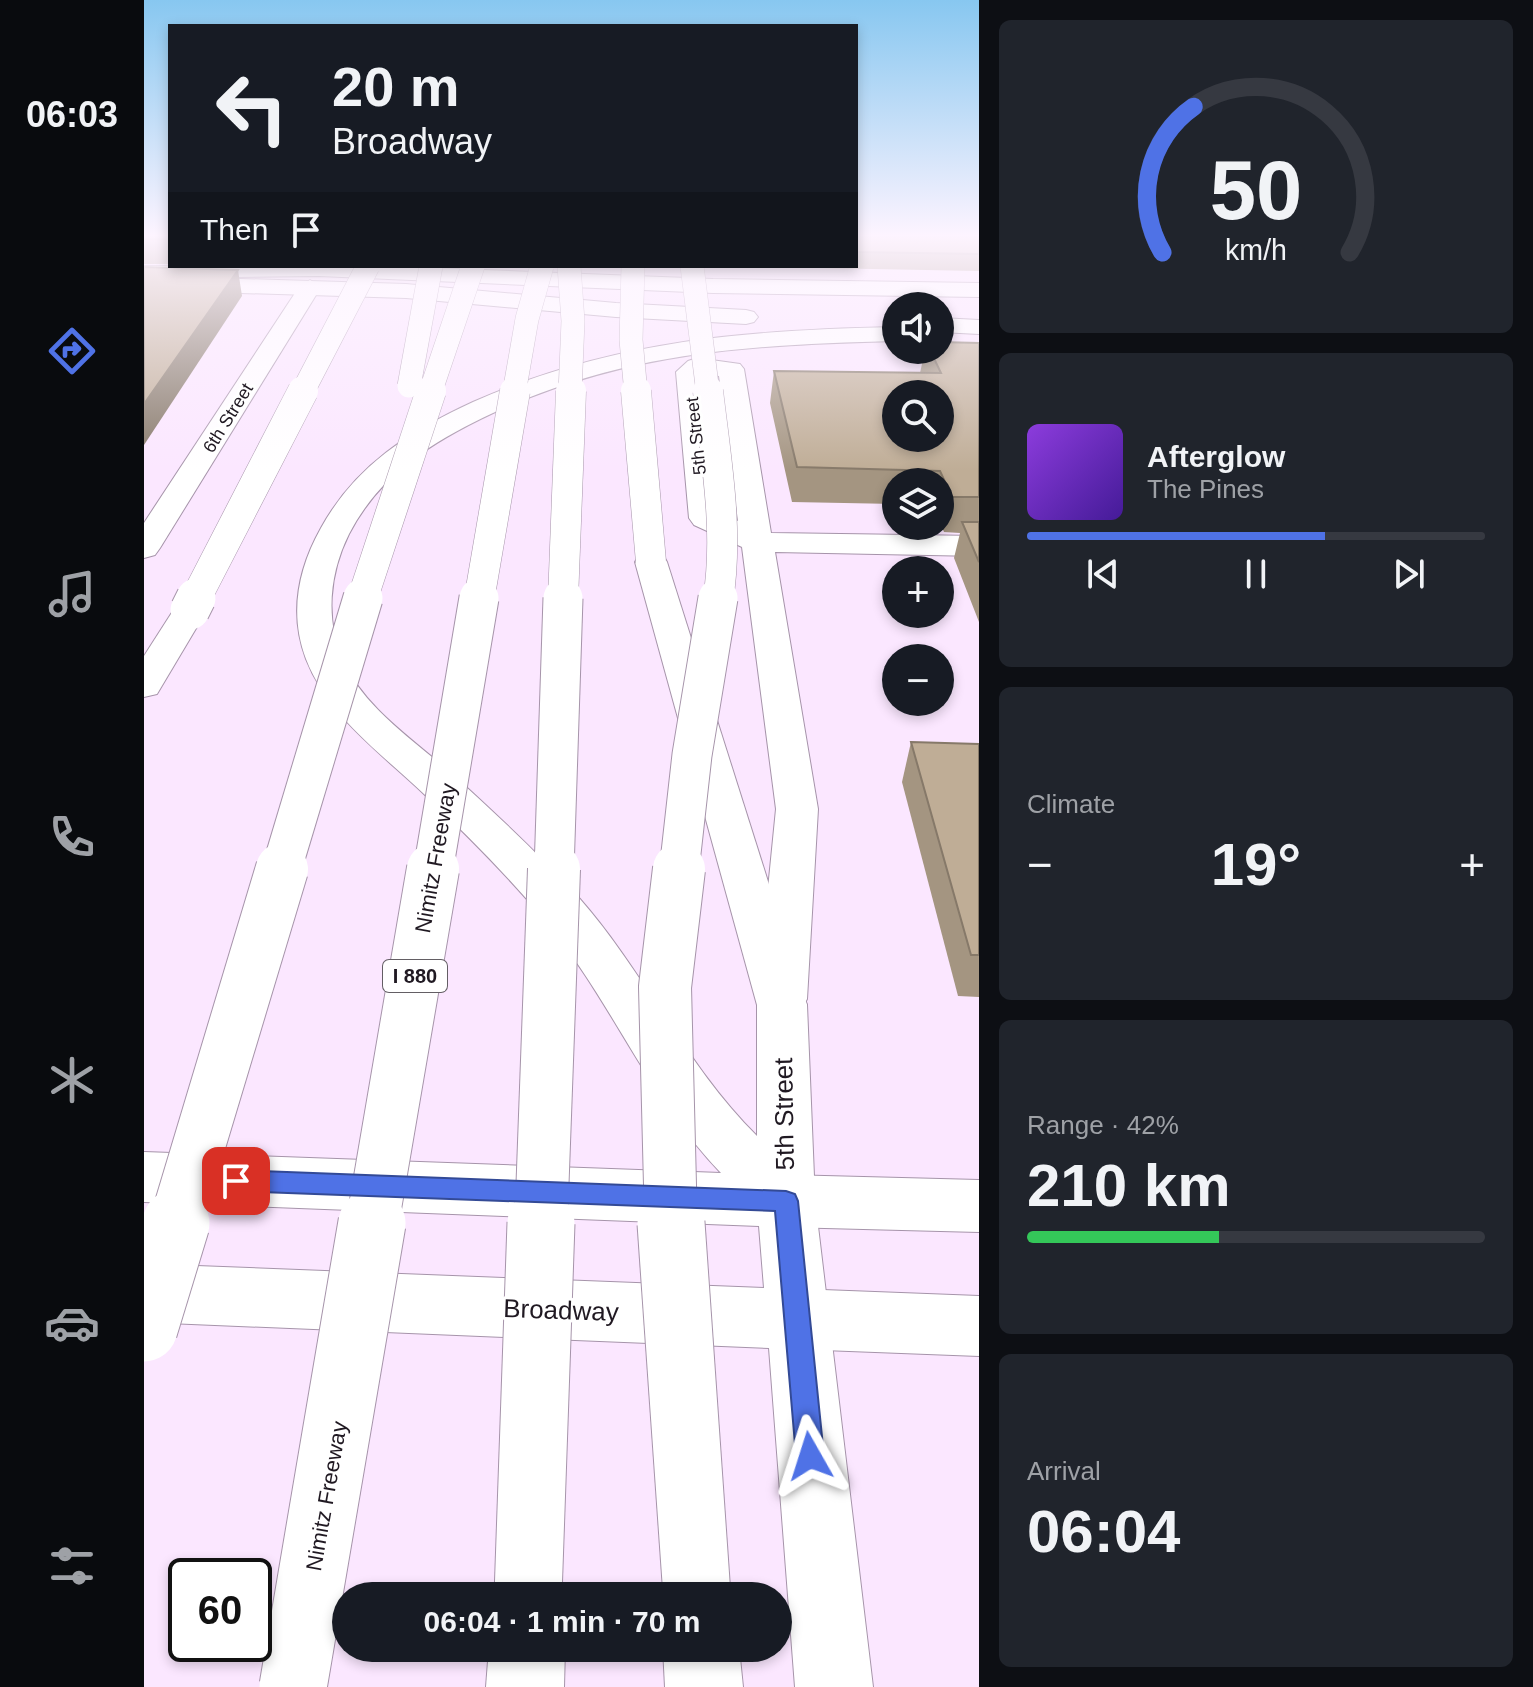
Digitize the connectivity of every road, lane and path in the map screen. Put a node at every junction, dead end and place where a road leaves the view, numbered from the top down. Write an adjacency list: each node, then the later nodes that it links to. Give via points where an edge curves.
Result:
1 (291, 313): 15 (main road, 6th Street)
2 (344, 313): 19 (main road, bridge, via 190,610)
3 (422, 313): 17 (main road, bridge)
4 (457, 313): 17 (main road, bridge)
5 (530, 313): 32 (main road, Nimitz Freeway / I 880, bridge)
6 (572, 313): 28 (main road, bridge)
7 (632, 313): 20 (main road, bridge, via 651,562)
8 (669, 313): 10 (main road)
9 (699, 313): 29 (main road, bridge, via 718,475 722,575 692,755 665,987 668,1184)
10 (882, 322)
11 (954, 326): 12 (main road)
12 (979, 329): 13 (main road)
13 (954, 332)
14 (882, 334): 22 (main road, via 773,336 664,349 616,358 505,396 403,449 366,481 322,557 314,594 315,636 333,678 369,722 524,868 579,929 696,1108)
15 (149, 534)
16 (757, 542): 16 (main road, 5th Street, via 731,369 697,366 689,372 705,518); 18 (main road); 20 (main road, 5th Street, via 797,809)
17 (379, 544): 27 (main road, bridge)
18 (979, 546)
19 (144, 686)
20 (782, 1005): 22 (main road, 5th Street)
21 (144, 1177): 22 (main road)
22 (786, 1201): 23 (main road); 25 (main road, 5th Street)
23 (979, 1206)
24 (144, 1293): 25 (main road, Broadway)
25 (797, 1319): 26 (main road, Broadway); 35 (main road, 5th Street)
26 (979, 1326)
27 (144, 1328)
28 (528, 1582)
29 (696, 1582)
30 (526, 1662): 33 (main road)
31 (702, 1662): 34 (main road)
32 (293, 1687)
33 (525, 1687)
34 (704, 1687)
35 (834, 1687)

